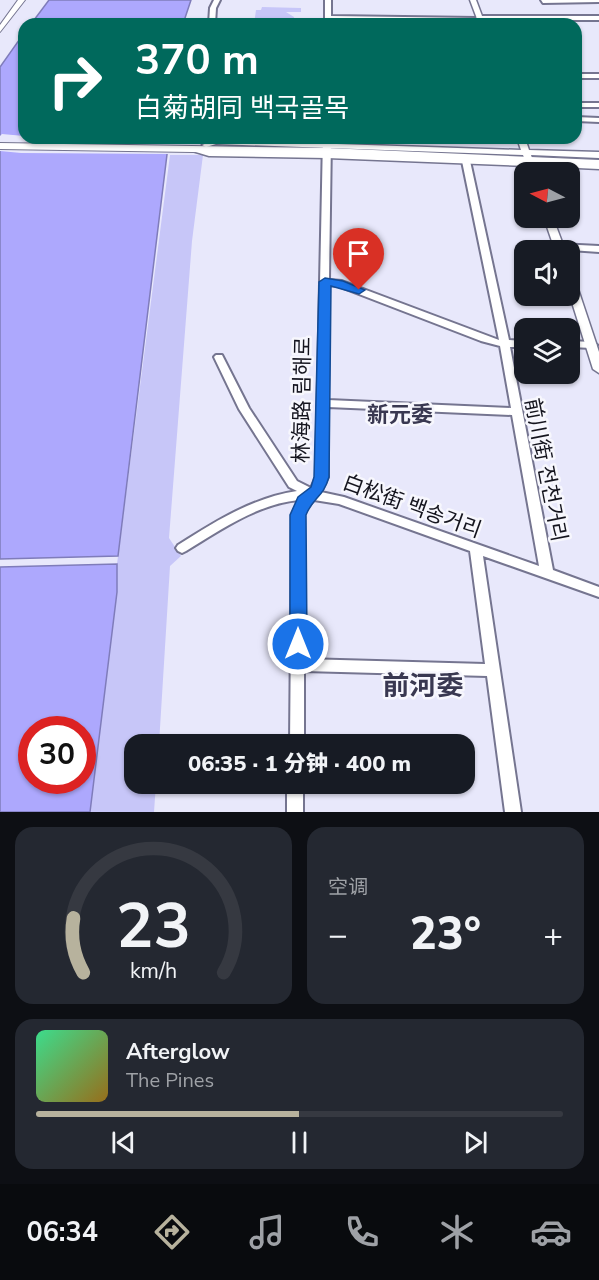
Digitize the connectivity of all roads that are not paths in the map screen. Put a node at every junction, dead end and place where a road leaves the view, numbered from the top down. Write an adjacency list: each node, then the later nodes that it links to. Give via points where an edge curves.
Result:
1 (17, 0): 13 (main road)
2 (22, 0): 14 (main road)
3 (217, 0): 8 (street)
4 (328, 0): 9 (street)
5 (473, 0): 10 (street)
6 (599, 0): 7 (street)
7 (543, 1)
8 (212, 18)
9 (328, 18)
10 (479, 18)
11 (599, 18): 12 (street)
12 (582, 19)
13 (0, 22)
14 (0, 30)
15 (582, 76): 16 (street)
16 (599, 76)
17 (582, 105): 18 (street)
18 (599, 105)
19 (582, 119): 20 (street)
20 (599, 120)
21 (0, 141): 22 (main road)
22 (18, 142)
23 (80, 144): 27 (main road)
24 (523, 144): 29 (street)
25 (0, 146): 27 (main road)
26 (327, 147): 27 (main road); 27 (main road); 28 (street); 29 (main road); 33 (street, 林海路 림해로)
27 (186, 148)
28 (466, 161): 29 (street); 36 (street, 前川街 전천거리, via 495,292)
29 (529, 161): 30 (main road)
30 (599, 161)
31 (580, 249): 32 (street)
32 (599, 249)
33 (325, 282): 36 (street, via 339,283); 40 (street, 林海路 림해로)
34 (580, 306): 35 (street)
35 (593, 340): 39 (street)
36 (502, 343): 37 (street); 41 (street, 前川街 전천거리)
37 (514, 344)
38 (219, 357): 42 (street, via 244,409 293,484)
39 (599, 369)
40 (324, 403): 41 (street); 42 (street, 林海路 림해로, via 322,477)
41 (516, 412): 45 (street, 前川街 전천거리)
42 (314, 494): 43 (street, 白松街 백송거리, via 264,502); 44 (street, 白松街 백송거리); 47 (street, 林海路 림해로, via 304,501 298,515)
43 (182, 548)
44 (476, 549): 45 (street, 白松街 백송거리); 48 (street)
45 (547, 574): 46 (street, 白松街 백송거리)
46 (599, 592)
47 (299, 665): 48 (street); 49 (street, 林海路 림해로)
48 (492, 670): 52 (street)
49 (297, 734)
50 (296, 794): 51 (street)
51 (295, 812)
52 (513, 812)

